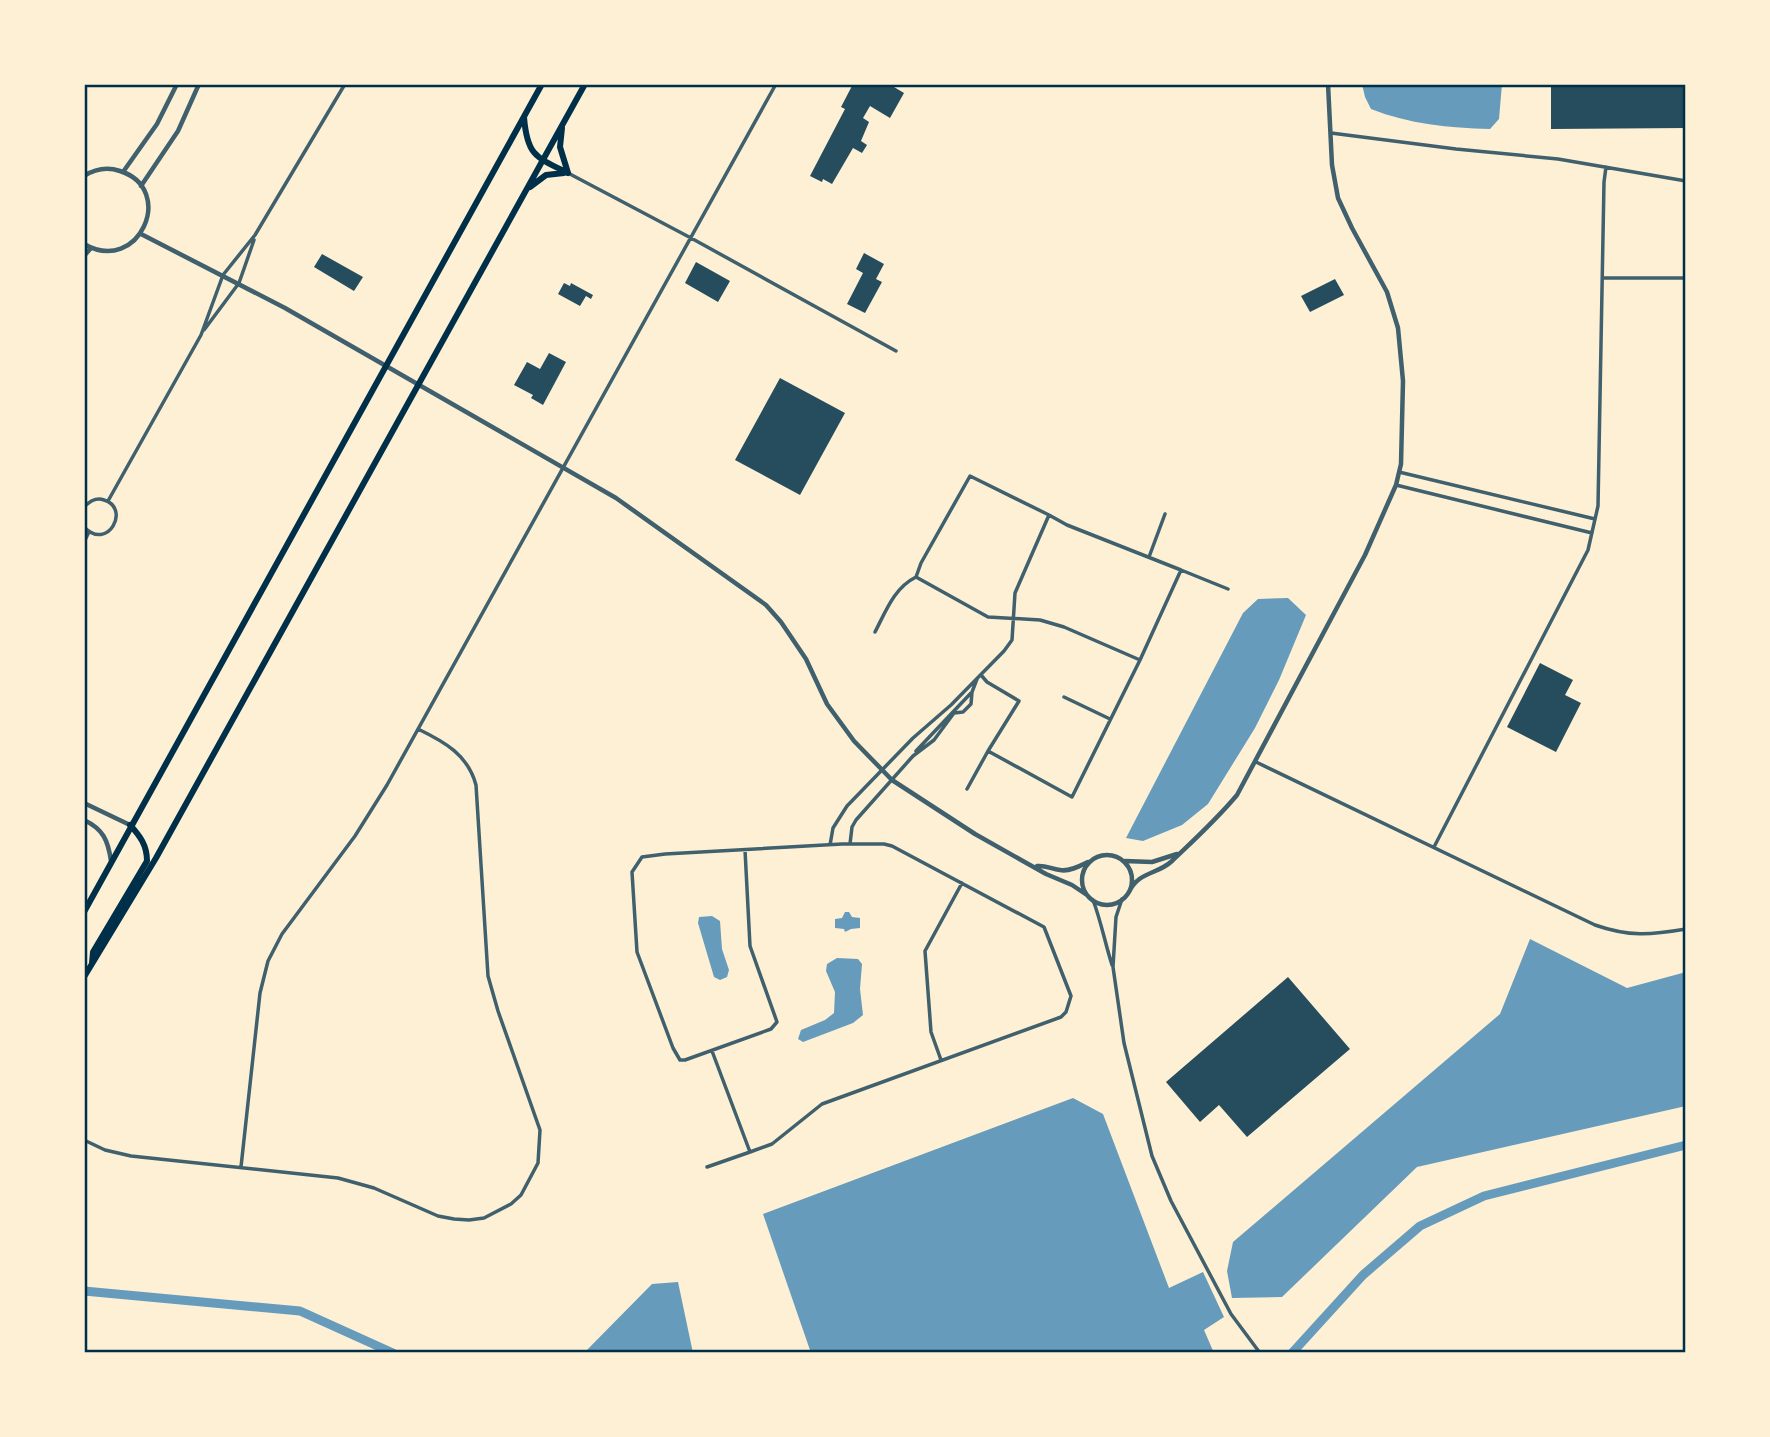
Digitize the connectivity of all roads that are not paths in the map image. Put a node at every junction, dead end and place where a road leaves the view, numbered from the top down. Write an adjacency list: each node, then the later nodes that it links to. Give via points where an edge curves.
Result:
1 (177, 84): 13 (street, via 157,124)
2 (199, 84): 17 (street, via 178,131)
3 (345, 84): 20 (street)
4 (542, 84): 8 (main road)
5 (585, 84): 9 (main road)
6 (776, 84): 21 (street)
7 (1328, 84): 10 (street)
8 (524, 117): 11 (main road, via 529,148); 31 (main road)
9 (565, 119): 11 (main road); 14 (main road, via 560,147)
10 (1330, 133): 12 (street); 34 (street, via 1339,198 1387,292 1398,328 1404,381)
11 (542, 160): 14 (main road); 18 (main road)
12 (1606, 167): 16 (street); 26 (street)
13 (123, 172): 15 (street, via 101,169); 17 (street)
14 (568, 173): 18 (main road, via 546,175); 21 (street)
15 (84, 177)
16 (1686, 181)
17 (141, 186): 19 (street, via 149,210)
18 (523, 193): 32 (main road)
19 (141, 234): 23 (street, via 118,250); 25 (street)
20 (255, 235): 25 (street); 28 (street)
21 (691, 238): 30 (street); 33 (street)
22 (84, 244): 23 (street)
23 (91, 248): 24 (street)
24 (84, 256)
25 (223, 275): 28 (street); 29 (street)
26 (1603, 278): 27 (street); 40 (street)
27 (1686, 278)
28 (239, 283): 29 (street); 31 (street)
29 (201, 335): 36 (street)
30 (896, 351)
31 (385, 366): 32 (street); 65 (main road)
32 (417, 385): 33 (street); 82 (main road, via 156,858)
33 (564, 468): 56 (street); 60 (street, via 616,498 766,604 806,659 827,704)
34 (1399, 472): 35 (street); 40 (street)
35 (1396, 485): 43 (street); 59 (street, via 1365,555)
36 (107, 501): 37 (street, via 96,499); 42 (street, via 115,509 114,525 106,533)
37 (84, 507)
38 (1165, 514): 45 (street)
39 (1049, 515): 45 (street); 47 (street, via 970,476); 49 (street, via 1016,593)
40 (1595, 519): 43 (street)
41 (84, 527): 42 (street)
42 (89, 532): 44 (street)
43 (1592, 533): 68 (street, via 1588,550)
44 (84, 542)
45 (1149, 557): 46 (street)
46 (1181, 570): 48 (street); 51 (street)
47 (915, 577): 49 (street, via 988,617); 50 (street, via 893,597)
48 (1228, 589)
49 (1013, 617): 51 (street, via 1064,627); 52 (street, via 1012,640)
50 (875, 632)
51 (1140, 660): 55 (street)
52 (979, 676): 53 (street); 57 (street, via 1018,701); 60 (street)
53 (972, 692): 58 (street); 58 (street, via 971,704 954,713 934,740)
54 (1064, 696): 55 (street)
55 (1111, 719): 57 (street, via 1072,797)
56 (418, 729): 89 (street, via 355,836 282,934 268,961 260,993); 89 (street, via 455,749 473,774 488,976 537,1118 538,1163 529,1184 511,1204 469,1220 438,1216 358,1182)
57 (988, 751): 62 (street)
58 (913, 756): 61 (street)
59 (1256, 762): 68 (street); 70 (street, via 1237,796)
60 (881, 770): 61 (street); 67 (street, via 838,817)
61 (892, 780): 66 (street, via 856,820); 74 (street, via 975,834)
62 (967, 789)
63 (84, 803): 65 (street)
64 (84, 820): 73 (street, via 105,836)
65 (130, 825): 73 (main road); 82 (main road, via 142,839 147,861 93,952)
66 (850, 844): 67 (street); 75 (street, via 892,846)
67 (830, 845): 69 (street)
68 (1434, 847): 81 (street, via 1618,933 1648,935)
69 (745, 850): 85 (street, via 750,946 777,1022 771,1029); 85 (street, via 650,855 642,857 632,872 637,952 673,1048 680,1060)
70 (1178, 853): 72 (street, via 1143,863); 76 (street, via 1171,862 1134,882)
71 (1091, 860): 72 (street, via 1110,855); 74 (street, via 1061,871); 77 (street, via 1082,877)
72 (1121, 860): 76 (street, via 1131,873)
73 (111, 861): 80 (main road)
74 (1036, 866): 77 (street)
75 (962, 883): 86 (street, via 925,951 931,1032); 86 (street, via 1044,927 1071,996 1060,1017)
76 (1129, 892): 78 (street)
77 (1087, 895): 79 (street)
78 (1122, 899): 79 (street, via 1114,904); 83 (street, via 1116,917)
79 (1093, 900): 83 (street)
80 (84, 912)
81 (1686, 929)
82 (92, 965): 84 (main road)
83 (1113, 967): 91 (street, via 1124,1043 1152,1156 1231,1314)
84 (84, 977)
85 (712, 1051): 88 (street)
86 (941, 1060): 88 (street, via 822,1104 772,1144)
87 (84, 1140): 89 (street, via 131,1156)
88 (750, 1152): 90 (street)
89 (241, 1167)
90 (707, 1167)
91 (1260, 1353)

